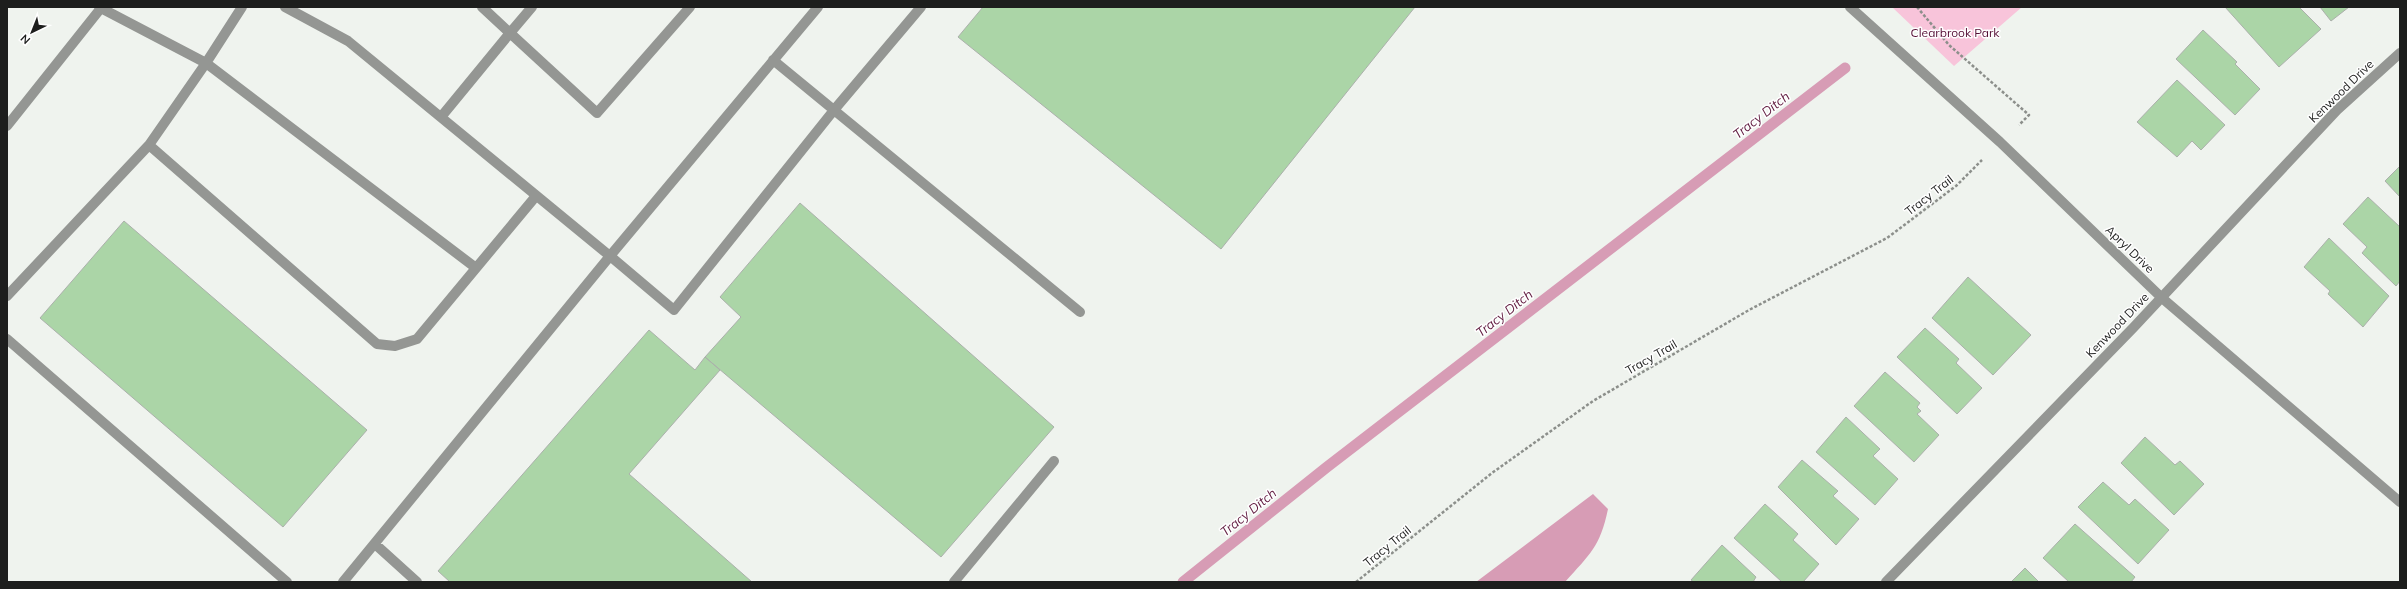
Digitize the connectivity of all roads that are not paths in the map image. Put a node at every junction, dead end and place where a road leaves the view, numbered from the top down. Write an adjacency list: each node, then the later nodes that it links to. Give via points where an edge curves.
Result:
1 (242, 7): 13 (street)
2 (285, 7): 15 (street, via 348,41)
3 (482, 7): 10 (street)
4 (532, 7): 10 (street)
5 (690, 7): 10 (street, via 597,113)
6 (818, 7): 12 (street)
7 (921, 7): 14 (street)
8 (1850, 7): 22 (street, Apryl Drive, via 2000,142)
9 (100, 8): 13 (street); 16 (street)
10 (510, 33): 15 (street)
11 (2400, 53): 22 (street, Kenwood Drive, via 2337,110)
12 (773, 60): 14 (street); 19 (street)
13 (206, 63): 17 (street); 20 (street)
14 (834, 110): 19 (street, via 674,310); 23 (street)
15 (441, 117): 18 (street)
16 (7, 126)
17 (149, 145): 20 (street, via 377,344 395,346 417,339); 21 (street)
18 (536, 196): 19 (street); 20 (street)
19 (610, 256): 27 (street)
20 (476, 268)
21 (7, 296)
22 (2162, 298): 26 (street, Apryl Drive); 32 (street, Kenwood Drive)
23 (1080, 312)
24 (7, 339): 28 (street)
25 (1054, 461): 31 (street)
26 (2400, 502)
27 (375, 544): 29 (street); 30 (street)
28 (287, 582)
29 (343, 582)
30 (417, 582)
31 (954, 582)
32 (1886, 582)

